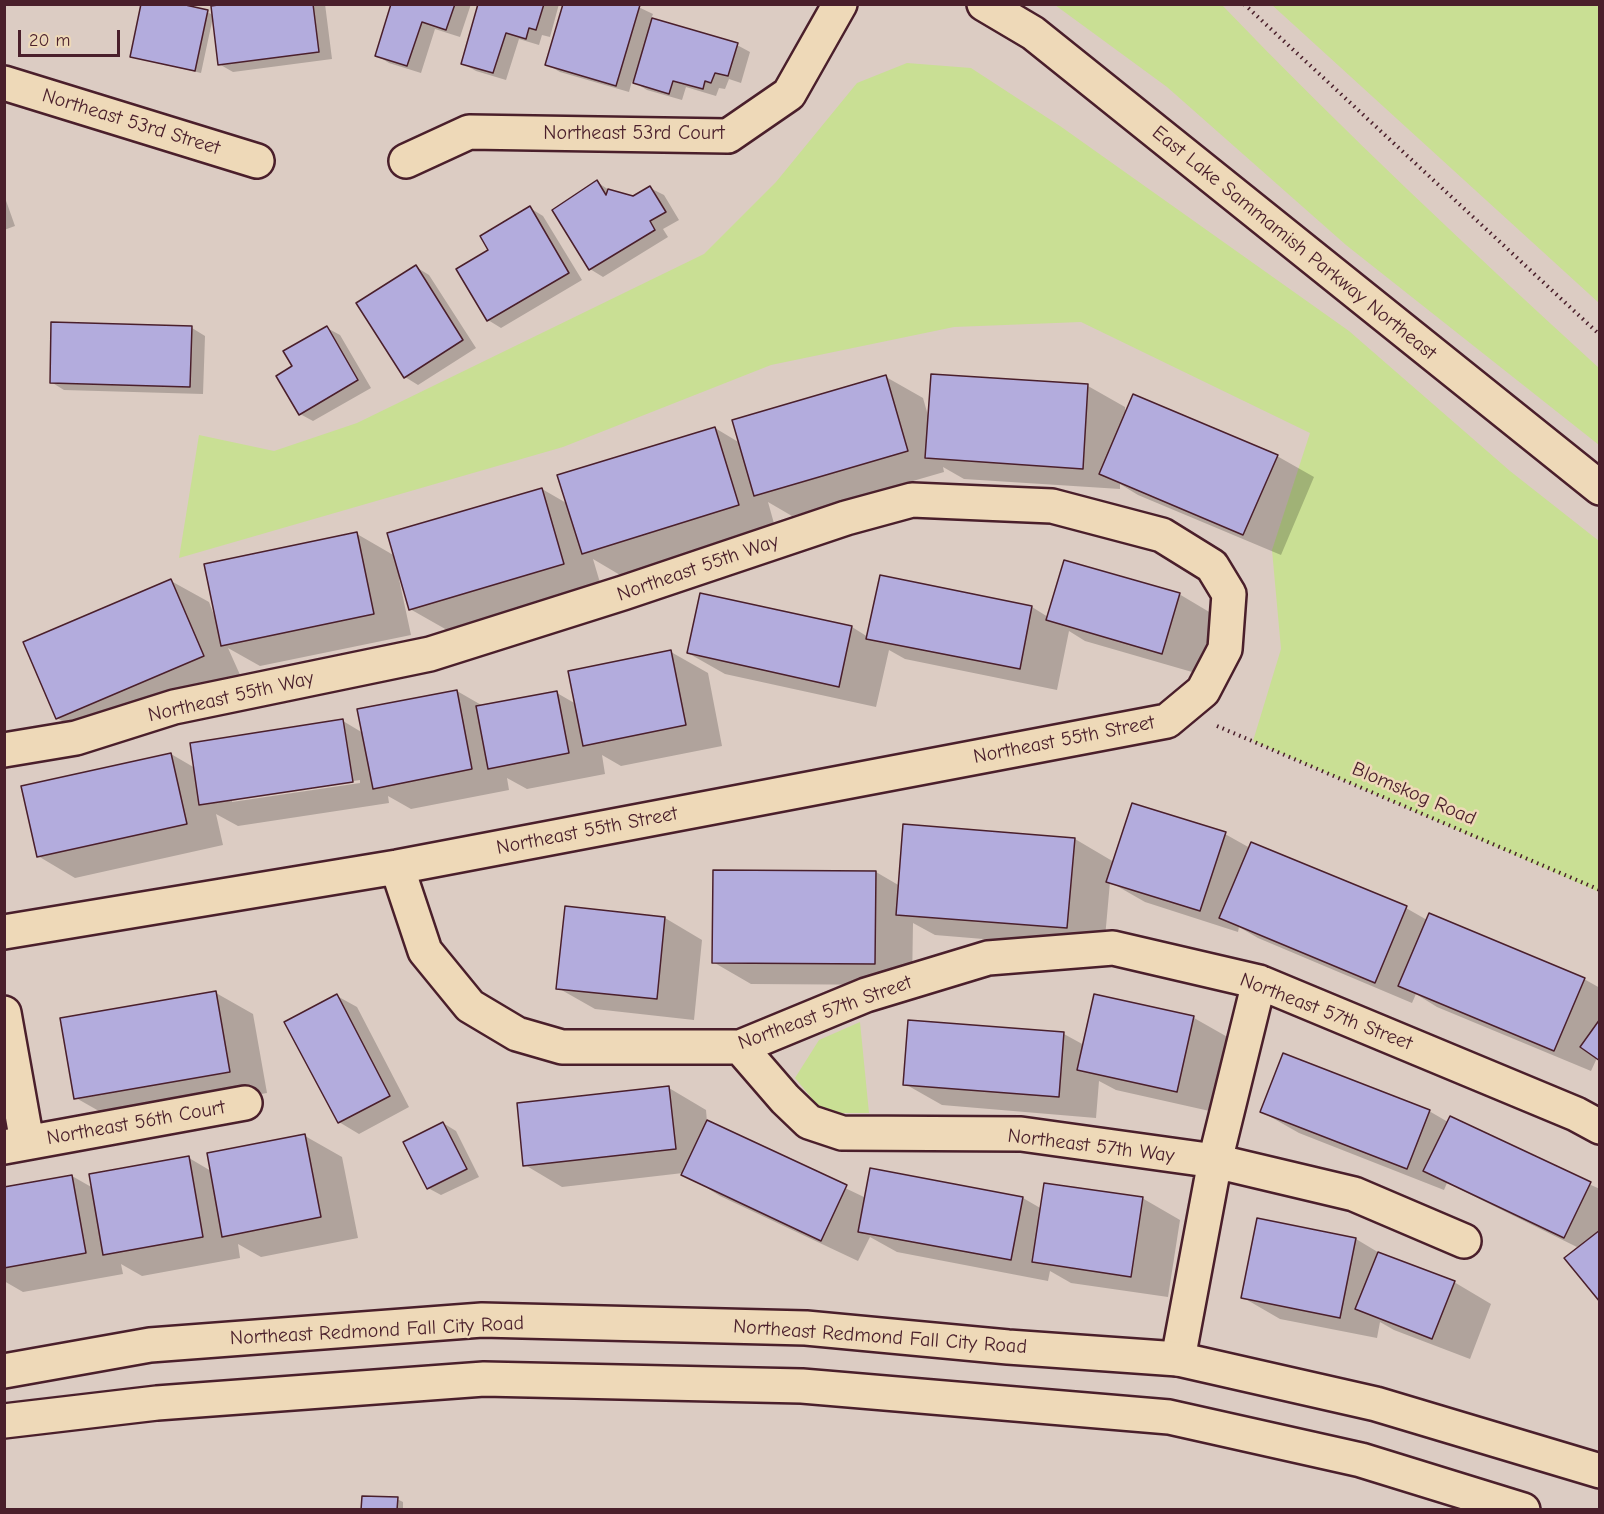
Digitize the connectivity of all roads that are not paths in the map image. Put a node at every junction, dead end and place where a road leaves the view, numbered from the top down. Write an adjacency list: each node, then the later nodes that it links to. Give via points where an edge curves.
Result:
1 (840, 4): 5 (street, Northeast 53rd Court, via 789,94 728,136 469,132)
2 (984, 4): 6 (street, East Lake Sammamish Parkway Northeast, via 1033,33)
3 (4, 83): 4 (street, Northeast 53rd Street)
4 (257, 160)
5 (406, 161)
6 (1599, 488)
7 (1167, 721): 8 (street, Northeast 55th Way, via 1203,691 1225,649 1229,594 1212,566 1162,536 1052,506 912,500 430,654 174,707 76,738); 9 (street, Northeast 55th Street)
8 (4, 750)
9 (397, 867): 10 (street, Northeast 55th Street); 13 (street, Northeast 57th Street, via 425,951 470,1006 517,1034 562,1047)
10 (4, 932)
11 (1259, 982): 13 (street, Northeast 57th Street, via 1113,948 988,958 866,995); 15 (street, Northeast 57th Street); 17 (street)
12 (4, 1013): 16 (street, Northeast 56th Court)
13 (740, 1047): 17 (street, Northeast 57th Way, via 809,1122 842,1133 1021,1134)
14 (245, 1103): 16 (street, Northeast 56th Court)
15 (1599, 1127)
16 (16, 1145)
17 (1215, 1161): 18 (street, Northeast 57th Way, via 1354,1194); 19 (street)
18 (1464, 1241)
19 (1178, 1359): 20 (street, Northeast Redmond Fall City Road, via 806,1328 482,1320 150,1345); 22 (street, Northeast Redmond Fall City Road, via 1376,1404)
20 (4, 1371)
21 (4, 1421): 23 (street, via 157,1403 484,1379 802,1386 1169,1417 1361,1460)
22 (1599, 1471)
23 (1523, 1509)

